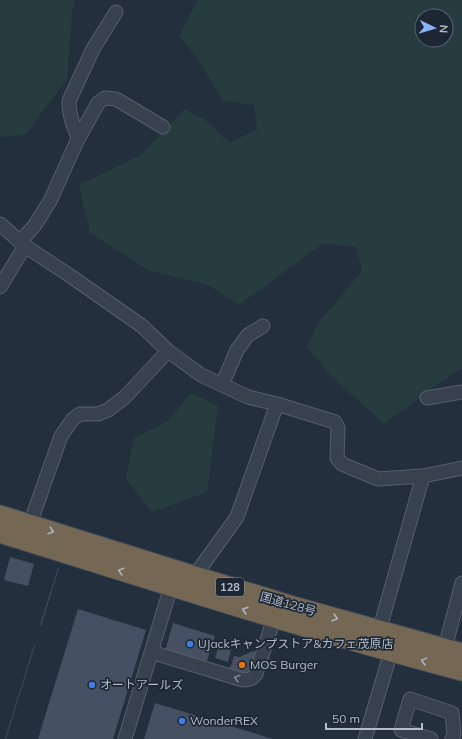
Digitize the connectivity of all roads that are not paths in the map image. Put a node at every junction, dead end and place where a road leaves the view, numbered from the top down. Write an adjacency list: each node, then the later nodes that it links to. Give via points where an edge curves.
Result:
1 (116, 12): 3 (street, via 93,49 69,101)
2 (163, 127): 3 (street, via 116,99 105,98 98,103)
3 (78, 138): 5 (street, via 50,201)
4 (0, 224): 5 (street)
5 (22, 244): 6 (street); 8 (street, via 142,326)
6 (0, 287)
7 (263, 326): 9 (street, via 248,335)
8 (168, 351): 9 (street, via 200,375); 16 (street, via 125,397 108,410 98,414 80,414 73,419 61,436)
9 (222, 385): 12 (street, via 248,398)
10 (462, 392): 11 (street)
11 (426, 398)
12 (277, 404): 14 (street, via 335,422 338,428 337,458 342,464 378,479); 20 (street, via 237,517 201,567)
13 (462, 468): 14 (street)
14 (423, 476): 22 (street)
15 (0, 515): 16 (highway, 国道128号 / 128)
16 (30, 524): 18 (highway, 国道128号 / 128, one-way to 18)
17 (0, 533): 18 (highway, 国道128号 / 128, one-way to 17)
18 (173, 578): 20 (highway, 国道128号 / 128); 24 (street)
19 (462, 583): 23 (street)
20 (195, 585): 21 (highway, 国道128号 / 128, one-way to 20); 22 (highway, 国道128号 / 128, one-way to 22)
21 (274, 618): 24 (street, one-way to 24, via 256,674 248,680); 25 (highway, 国道128号 / 128)
22 (378, 630): 23 (highway, 国道128号 / 128)
23 (453, 651)
24 (151, 652): 27 (street)
25 (391, 652): 26 (highway, 国道128号 / 128, one-way to 25); 28 (street)
26 (462, 671)
27 (125, 739)
28 (365, 739)
29 (431, 739): 30 (street, via 400,730 410,699 452,713)
30 (452, 739)

